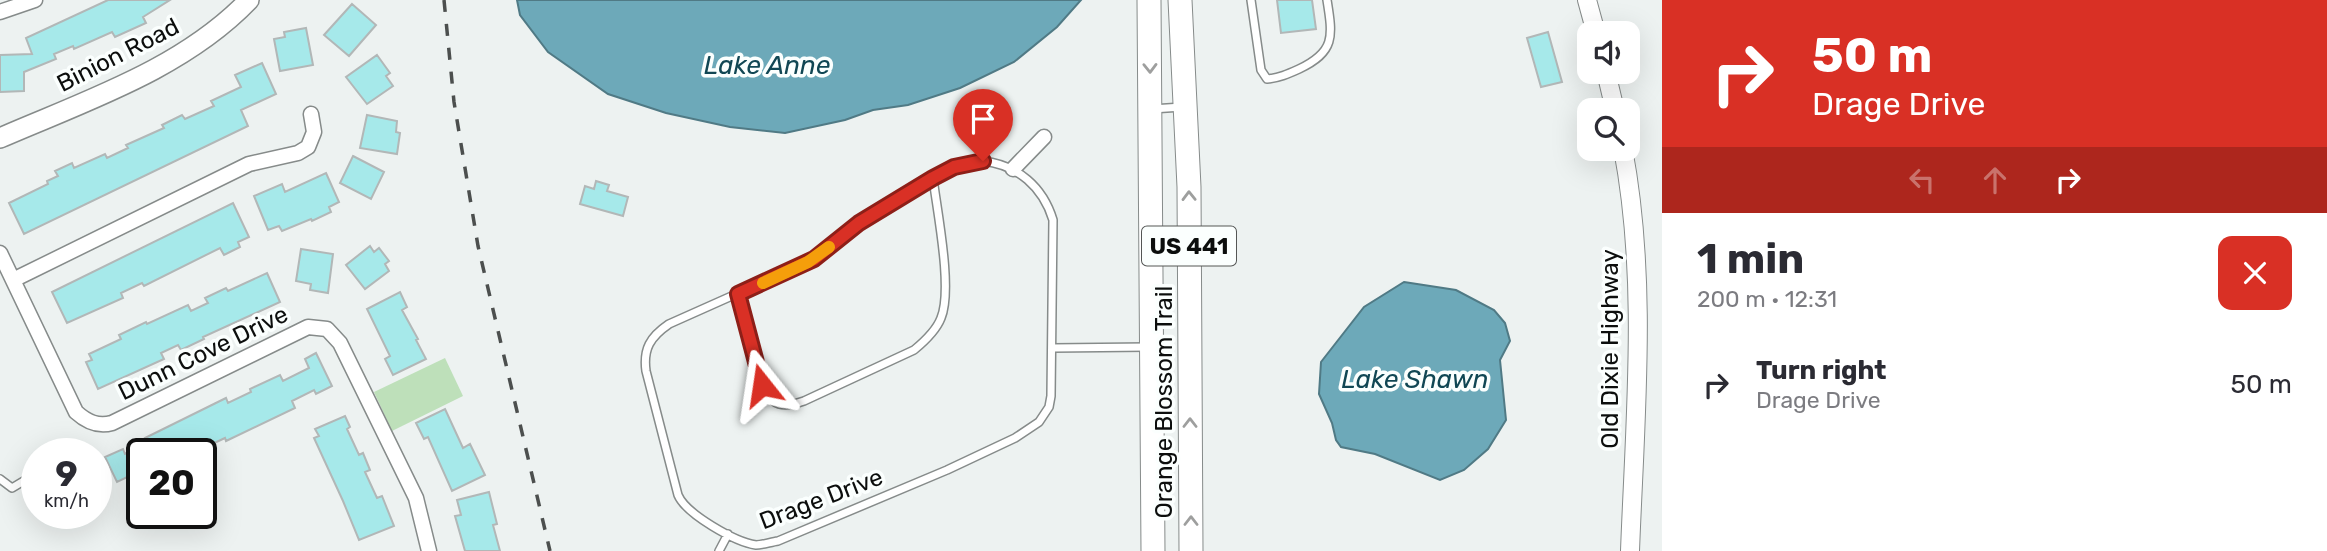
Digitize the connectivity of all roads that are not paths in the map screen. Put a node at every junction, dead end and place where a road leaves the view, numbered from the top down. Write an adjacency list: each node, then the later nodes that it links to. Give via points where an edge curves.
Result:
1 (35, 0): 8 (street)
2 (248, 0): 14 (main road, Binion Road, via 177,57)
3 (1149, 0): 11 (main road, Orange Blossom Trail / US 441, one-way to 11)
4 (1180, 0): 10 (main road, Orange Blossom Trail / US 441)
5 (1251, 0): 6 (lane, via 1261,70 1267,79 1277,79 1325,53 1330,21)
6 (1327, 0)
7 (1587, 0): 9 (street)
8 (0, 12)
9 (1593, 21)
10 (1186, 107): 11 (lane); 29 (main road, Orange Blossom Trail / US 441, one-way to 10)
11 (1151, 109): 21 (main road, Orange Blossom Trail / US 441)
12 (311, 114): 19 (street, via 314,132 308,147 298,153 249,164)
13 (1044, 137): 16 (street)
14 (0, 138)
15 (1625, 161): 30 (street, Old Dixie Highway, via 1634,223 1638,308)
16 (1013, 169): 17 (lane, Drage Drive, via 970,163); 22 (lane, Drage Drive, via 1038,190 1053,220)
17 (933, 178): 20 (lane, Drage Drive, via 859,223 814,259); 20 (lane, via 945,302 938,324 914,350 804,401 776,404 762,385)
18 (0, 253): 19 (street, Dunn Cove Drive)
19 (13, 280): 26 (street, Dunn Cove Drive, via 76,412 103,425 308,327 327,329 340,343 416,498)
20 (738, 294): 25 (lane, Drage Drive, via 669,324 655,335 644,356 680,500 697,517)
21 (1152, 347): 22 (lane); 28 (main road, Orange Blossom Trail / US 441)
22 (1053, 348): 25 (lane, Drage Drive, via 1049,407 1033,428 947,470 778,541 756,545)
23 (0, 479): 24 (lane, via 12,488)
24 (21, 483)
25 (728, 534): 27 (lane)
26 (429, 551)
27 (719, 551)
28 (1153, 551)
29 (1191, 551)
30 (1630, 551)

